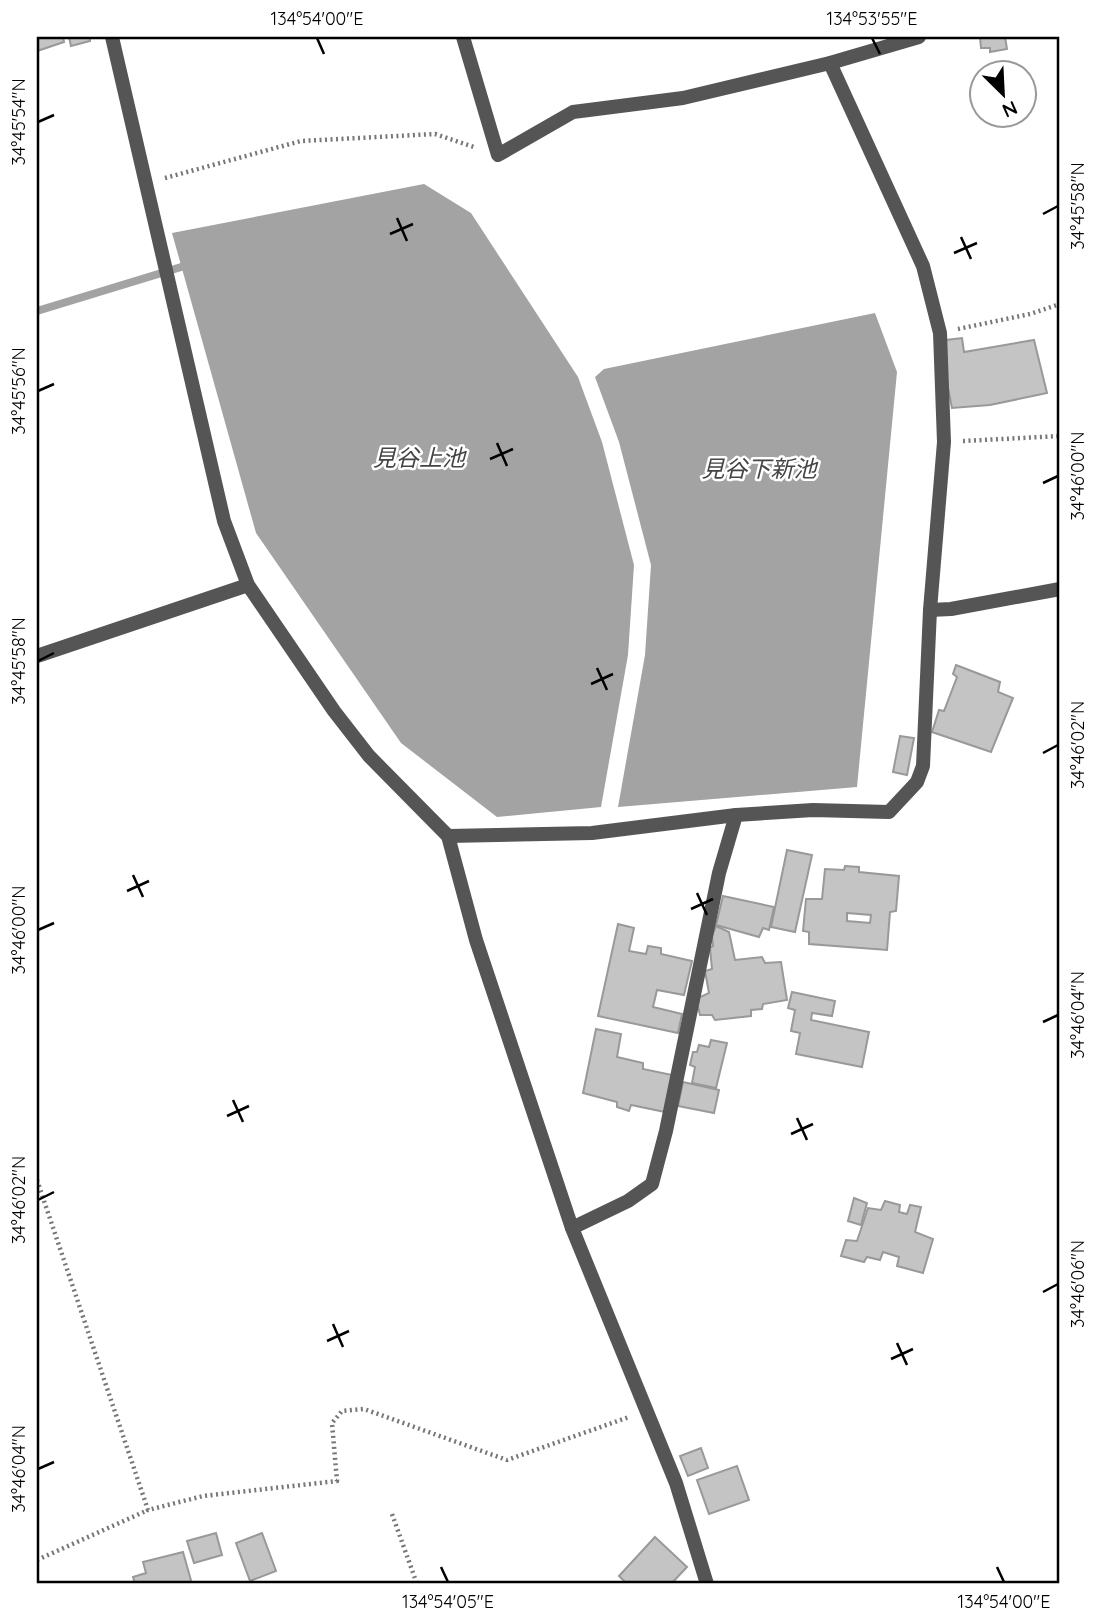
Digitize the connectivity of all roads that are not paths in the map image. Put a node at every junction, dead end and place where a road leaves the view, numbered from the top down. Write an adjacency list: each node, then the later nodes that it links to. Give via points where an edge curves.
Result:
1 (112, 37): 5 (street, via 224,521)
2 (463, 37): 4 (street, via 498,155 573,112 683,98)
3 (919, 37): 4 (street)
4 (830, 63): 7 (street, via 923,266 940,333 944,442)
5 (248, 585): 8 (street); 10 (street, via 362,747)
6 (1060, 589): 7 (street)
7 (930, 610): 9 (street, via 923,766 917,782 889,812)
8 (37, 656)
9 (736, 815): 10 (street, via 592,832); 11 (street, via 719,873 652,1184)
10 (448, 836): 11 (street, via 476,940)
11 (572, 1228): 12 (street, via 676,1483)
12 (707, 1584)

